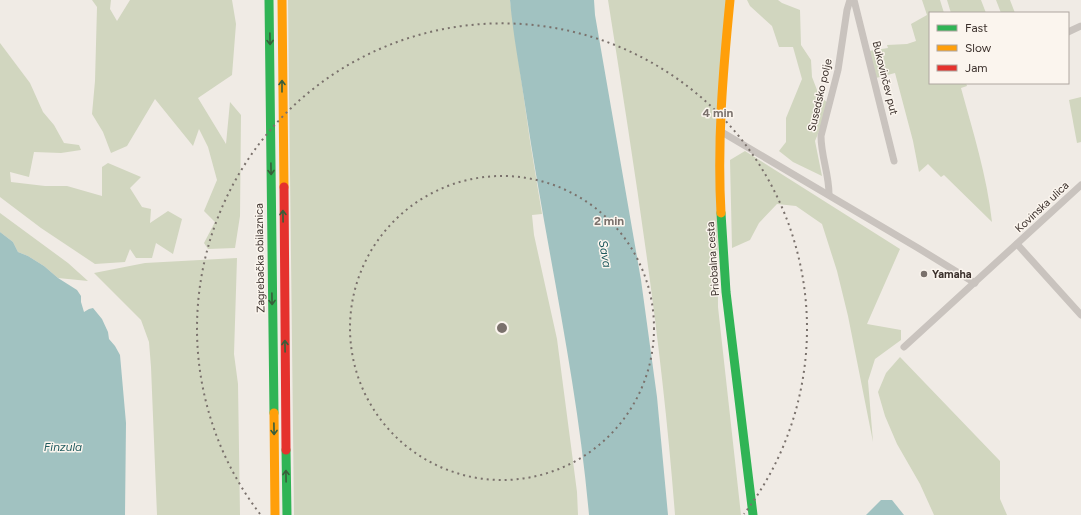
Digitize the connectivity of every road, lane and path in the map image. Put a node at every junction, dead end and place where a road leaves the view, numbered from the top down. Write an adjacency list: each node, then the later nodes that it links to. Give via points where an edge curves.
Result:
1 (270, 0): 16 (main road, Zagrebačka obilaznica, one-way to 16)
2 (282, 0): 17 (main road, one-way to 2)
3 (730, 0): 8 (main road, Priobalna cesta)
4 (850, 0): 11 (street, Susedsko polje, via 838,70 821,136)
5 (854, 0): 9 (street, Bukovinčev put)
6 (1081, 26): 7 (street)
7 (1069, 32)
8 (720, 131): 11 (street); 18 (main road, Priobalna cesta, via 720,192 726,292)
9 (894, 161)
10 (1081, 185): 12 (street, Kovinska ulica)
11 (829, 194): 13 (street)
12 (1017, 244): 13 (street, Kovinska ulica); 14 (street, Kovinska ulica)
13 (975, 284): 15 (street, Kovinska ulica)
14 (1081, 315)
15 (904, 347)
16 (275, 515)
17 (287, 515)
18 (752, 515)

